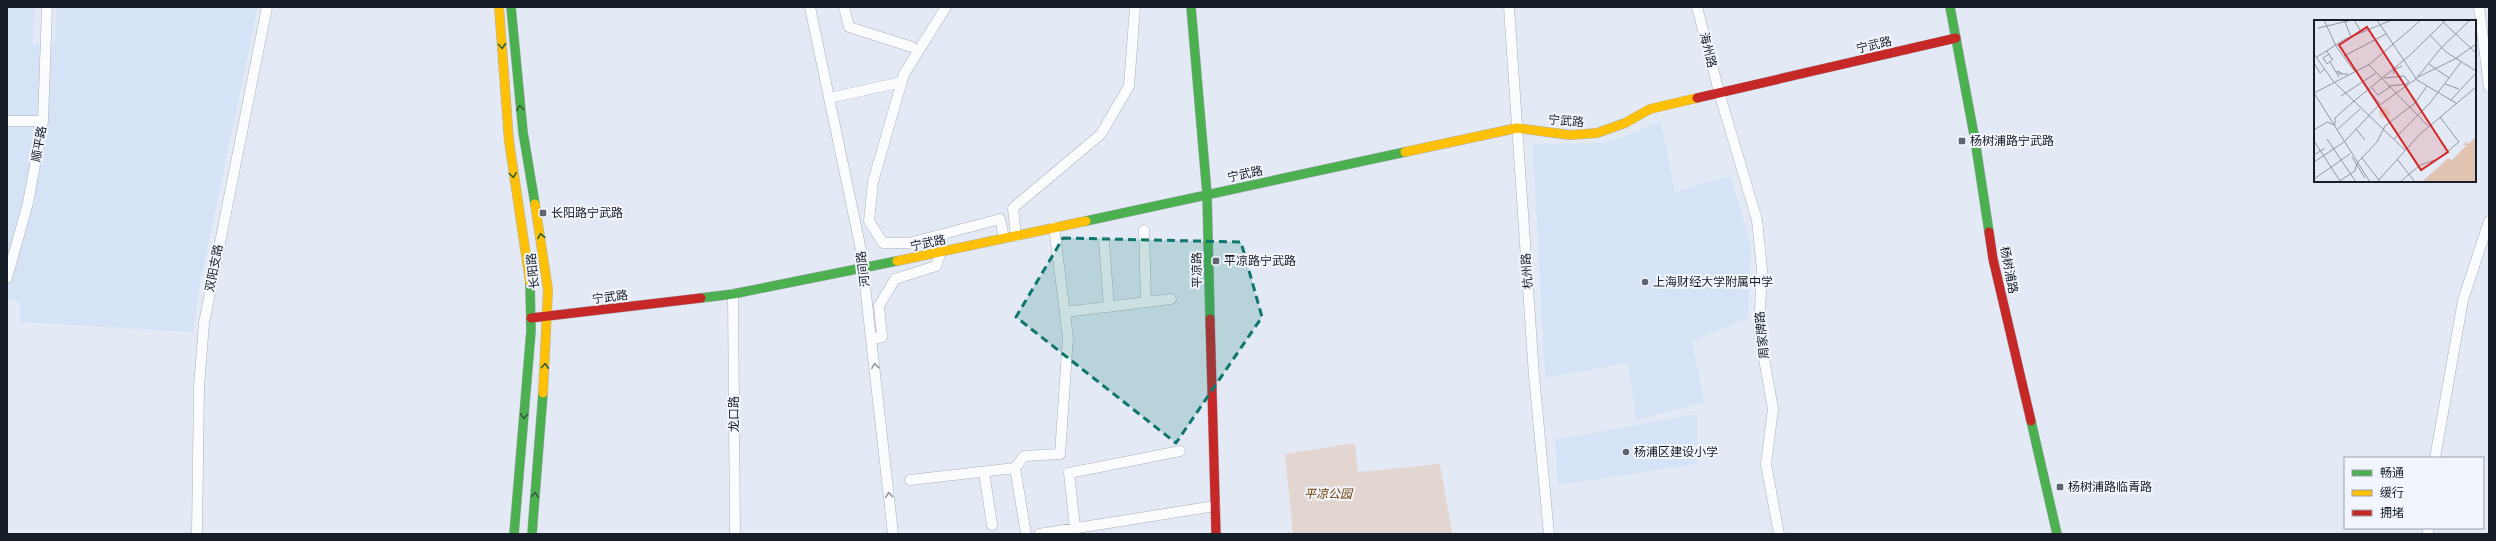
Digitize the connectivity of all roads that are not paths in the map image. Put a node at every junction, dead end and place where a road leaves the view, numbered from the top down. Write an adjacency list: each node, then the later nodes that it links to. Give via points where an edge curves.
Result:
1 (47, 7): 21 (street, 顺平路)
2 (267, 7): 49 (street, 双阳支路, via 204,323 199,387)
3 (499, 7): 39 (main road, 长阳路, one-way to 39, via 509,141 531,288)
4 (511, 7): 38 (main road, 长阳路, one-way to 4, via 544,257 523,132)
5 (810, 7): 19 (street, 河间路)
6 (844, 7): 15 (street, via 849,27)
7 (946, 7): 16 (street, via 904,74)
8 (1135, 7): 27 (street, via 1128,86 1101,134 1013,208)
9 (1191, 7): 23 (main road, 平凉路)
10 (1509, 7): 22 (street, 杭州路)
11 (1697, 7): 18 (street, 海州路)
12 (1950, 7): 14 (main road, 杨树浦路)
13 (2479, 7): 17 (street)
14 (1956, 38): 18 (main road, 宁武路); 59 (main road, 杨树浦路, via 1993,259)
15 (912, 47)
16 (902, 82): 19 (street); 28 (street, via 873,182 869,221 883,243 909,243 1000,219)
17 (2489, 87)
18 (1719, 92): 22 (main road, 宁武路, via 1650,109 1636,118 1593,134 1577,135); 58 (street, 周家牌路, via 1756,220 1762,270 1759,331 1773,409 1766,464)
19 (829, 98): 31 (street, 河间路, via 861,250)
20 (7, 121): 21 (street)
21 (43, 121): 32 (street, 顺平路, via 28,203)
22 (1517, 128): 23 (main road, 宁武路); 57 (street, 杭州路, via 1534,376)
23 (1207, 194): 25 (main road, 宁武路); 46 (main road, 平凉路)
24 (2489, 221): 42 (street, via 2463,300)
25 (1054, 228): 27 (main road, 宁武路); 37 (street)
26 (1144, 230): 35 (street)
27 (1016, 236): 28 (main road, 宁武路)
28 (1004, 238): 30 (main road, 宁武路)
29 (1104, 242): 36 (street)
30 (941, 252): 31 (main road, 宁武路); 40 (street, via 936,266 895,279 879,306 882,337)
31 (862, 269): 33 (main road, 宁武路); 40 (street, 河间路)
32 (7, 278)
33 (733, 294): 38 (main road, 宁武路); 52 (street, 龙口路)
34 (1171, 299): 35 (street)
35 (1146, 302): 36 (street)
36 (1109, 307): 37 (street)
37 (1065, 312): 43 (street, via 1068,337 1060,454 1024,456)
38 (548, 316): 39 (main road, 宁武路); 51 (main road, 长阳路, one-way to 38)
39 (531, 318): 50 (main road, 长阳路, one-way to 50)
40 (872, 339): 53 (street, 河间路, one-way to 40)
41 (1180, 451): 48 (street, via 1069,473)
42 (2435, 457)
43 (1015, 468): 44 (street); 54 (street)
44 (984, 472): 45 (street); 47 (street)
45 (910, 480)
46 (1215, 506): 48 (street); 56 (main road, 平凉路)
47 (992, 525)
48 (1075, 528): 55 (street)
49 (197, 534)
50 (514, 534)
51 (532, 534)
52 (735, 534)
53 (893, 534)
54 (1026, 534)
55 (1039, 534)
56 (1216, 534)
57 (1549, 534)
58 (1779, 534)
59 (2057, 534)

